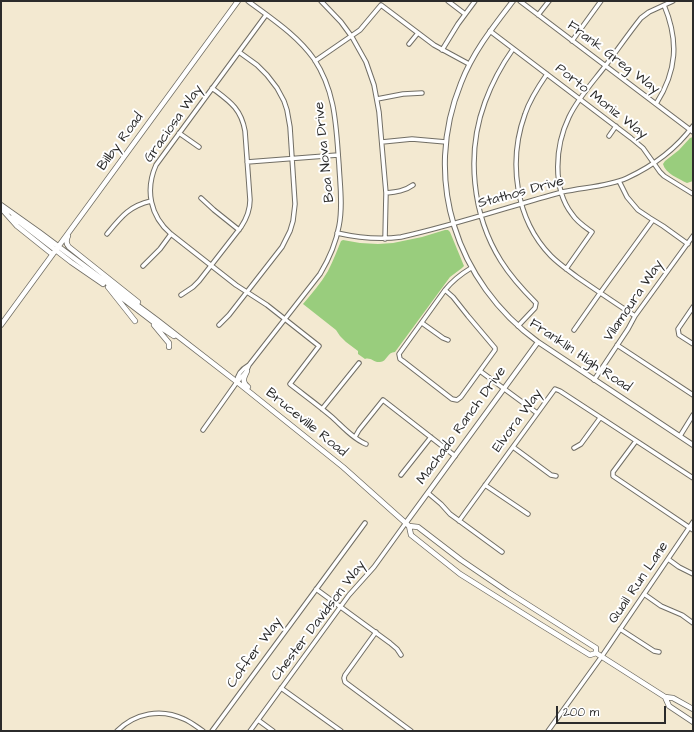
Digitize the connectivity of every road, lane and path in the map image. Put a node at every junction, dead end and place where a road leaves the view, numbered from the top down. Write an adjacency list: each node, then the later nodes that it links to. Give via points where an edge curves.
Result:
1 (238, 1): 57 (main road, Bilby Road)
2 (248, 1): 15 (street, Boa Nova Drive)
3 (321, 1): 12 (street)
4 (328, 1): 12 (street)
5 (448, 1): 14 (street)
6 (475, 1): 14 (street)
7 (512, 1): 18 (street, Franklin High Road)
8 (520, 1): 16 (street, Frank Greg Way)
9 (549, 1): 16 (street)
10 (601, 1): 20 (street)
11 (673, 1): 13 (street)
12 (325, 4): 19 (street)
13 (664, 6): 27 (street, via 641,18); 33 (street, via 673,32 674,59 667,86)
14 (465, 14): 23 (street)
15 (266, 15): 24 (street, Graciosa Way); 25 (street, Boa Nova Drive, via 294,36)
16 (538, 15): 20 (street, Frank Greg Way)
17 (418, 32): 19 (street, via 381,5 366,25); 21 (street); 23 (street)
18 (490, 32): 22 (street, Porto Moniz Way); 26 (street, Franklin High Road)
19 (352, 37): 25 (street); 31 (street, via 366,62)
20 (572, 40): 27 (street, Frank Greg Way)
21 (409, 44)
22 (513, 49): 28 (street, Porto Moniz Way); 54 (street, via 490,89 478,127 474,171)
23 (442, 50): 26 (street)
24 (239, 52): 29 (street, Graciosa Way); 42 (street, via 262,70 281,94 288,117)
25 (314, 61): 41 (street, Boa Nova Drive, via 333,103)
26 (469, 64): 39 (street, Franklin High Road, via 455,99)
27 (605, 66): 32 (street); 33 (street, Frank Greg Way)
28 (547, 74): 32 (street, Porto Moniz Way); 52 (street, via 530,102 518,139 516,174)
29 (212, 88): 36 (street, Graciosa Way); 43 (street, via 229,101 241,115)
30 (422, 93): 31 (street)
31 (377, 99): 38 (street)
32 (580, 99): 34 (street, Porto Moniz Way); 47 (street, via 569,116 559,148 558,167)
33 (656, 104): 35 (street, Frank Greg Way)
34 (616, 126): 37 (street); 44 (street, Porto Moniz Way, via 636,142)
35 (692, 129): 44 (street, Stathos Drive, via 674,148)
36 (179, 133): 40 (street); 51 (street, Graciosa Way, via 154,170 150,182)
37 (609, 136)
38 (382, 142): 39 (street); 48 (street)
39 (446, 142): 56 (street, Franklin High Road, via 446,183)
40 (199, 147)
41 (338, 155): 42 (street); 59 (street, Boa Nova Drive, via 341,206)
42 (292, 159): 43 (street); 72 (street, via 295,204 290,231 279,252)
43 (247, 162): 58 (street, via 249,209)
44 (654, 163): 45 (street, Stathos Drive); 49 (street, Porto Moniz Way, via 664,176)
45 (619, 181): 47 (street, Stathos Drive); 55 (street, via 632,204)
46 (413, 185): 48 (street, via 398,192)
47 (562, 192): 52 (street, Stathos Drive); 69 (street, via 572,215 592,232)
48 (386, 193): 63 (street)
49 (693, 194)
50 (201, 198): 58 (street)
51 (151, 201): 60 (street, via 126,212); 61 (street, Graciosa Way, via 157,218)
52 (522, 204): 54 (street, Stathos Drive); 69 (street, via 529,224 541,244)
53 (1, 207): 65 (main road, Bruceville Road); 65 (main road, via 21,228)
54 (481, 215): 56 (street, Stathos Drive); 86 (street, via 501,261 536,303 536,308)
55 (653, 220): 64 (street); 73 (street)
56 (453, 223): 63 (street, Stathos Drive); 68 (street, Franklin High Road)
57 (71, 228): 65 (main road, Bilby Road); 77 (main road, via 66,239 69,248 132,297)
58 (239, 230): 67 (street)
59 (337, 233): 63 (street, Stathos Drive, via 364,239); 80 (street, Boa Nova Drive, via 320,274)
60 (107, 234)
61 (171, 234): 66 (street); 67 (street, Graciosa Way)
62 (693, 236): 64 (street, Vilamoura Way)
63 (385, 239)
64 (688, 244): 78 (street, Vilamoura Way)
65 (55, 250): 70 (main road, Bruceville Road); 75 (main road, Bilby Road); 77 (main road, Bruceville Road)
66 (144, 266)
67 (211, 266): 72 (street, Graciosa Way); 74 (street, via 193,287)
68 (471, 268): 71 (street, via 460,274); 86 (street, Franklin High Road, via 492,299)
69 (566, 269): 73 (street)
70 (108, 287): 79 (main road, Bruceville Road); 82 (main road)
71 (445, 290): 83 (street); 96 (street, via 454,297 496,348)
72 (247, 292): 80 (street, Graciosa Way); 85 (street)
73 (600, 293): 78 (street); 87 (street)
74 (181, 295)
75 (21, 296): 81 (main road, Bilby Road); 84 (main road, Bilby Road)
76 (693, 307): 91 (street, via 678,329 679,335)
77 (144, 310): 90 (main road, Bruceville Road)
78 (635, 316): 92 (street, Vilamoura Way)
79 (150, 319): 90 (main road, Bruceville Road); 93 (main road, via 169,343)
80 (285, 319): 95 (street, Boa Nova Drive); 102 (street, Graciosa Way, via 319,346 290,384)
81 (1, 320)
82 (135, 321)
83 (422, 323): 88 (street); 96 (street, via 399,354 400,359 452,399 457,400)
84 (1, 324)
85 (219, 325)
86 (518, 326): 89 (street, Franklin High Road)
87 (574, 330)
88 (448, 340)
89 (538, 342): 97 (street, Franklin High Road); 99 (street, Machado Ranch Drive)
90 (186, 343): 98 (main road, Bruceville Road)
91 (693, 344)
92 (617, 345): 97 (street, Vilamoura Way); 101 (street)
93 (169, 347)
94 (359, 363): 102 (street)
95 (248, 368): 98 (street, Boa Nova Drive); 100 (main road, via 243,381)
96 (480, 371): 99 (street)
97 (594, 380): 107 (street, Franklin High Road)
98 (237, 382): 100 (main road, Bruceville Road); 106 (street, Boa Nova Drive)
99 (503, 389): 103 (street); 115 (street, Machado Ranch Drive)
100 (251, 392): 125 (main road, Bruceville Road, via 343,467)
101 (693, 395)
102 (322, 409): 108 (street)
103 (537, 413): 105 (street, Elvora Way, via 555,389); 113 (street, Elvora Way)
104 (693, 416): 107 (street)
105 (600, 418): 110 (street, Elvora Way); 114 (street, via 581,444)
106 (203, 430)
107 (680, 436): 112 (street, Franklin High Road)
108 (355, 437): 109 (street, via 384,400); 111 (street)
109 (431, 437): 115 (street); 116 (street)
110 (636, 441): 118 (street, Elvora Way); 126 (street, via 613,472 613,476)
111 (366, 444)
112 (693, 445)
113 (513, 447): 117 (street); 119 (street, Elvora Way)
114 (574, 448)
115 (455, 456): 120 (street, Machado Ranch Drive)
116 (401, 475)
117 (556, 476)
118 (693, 478)
119 (485, 485): 121 (street); 122 (street, Elvora Way)
120 (428, 493): 122 (street); 125 (street, Machado Ranch Drive)
121 (528, 514)
122 (459, 521): 127 (street)
123 (693, 522): 126 (street, Quail Run Lane)
124 (365, 523): 130 (street, Coffer Way)
125 (407, 525): 132 (street, Chester Davidson Way); 137 (main road, Bruceville Road, via 418,527 508,592 596,648); 137 (main road, Bruceville Road, via 411,535 460,574 590,655)
126 (691, 528): 128 (street, Quail Run Lane)
127 (502, 552)
128 (668, 559): 129 (street); 131 (street, Quail Run Lane)
129 (693, 574)
130 (316, 589): 132 (street); 147 (street, Coffer Way)
131 (644, 594): 133 (street); 134 (street, Quail Run Lane)
132 (341, 607): 135 (street); 140 (street, Chester Davidson Way)
133 (693, 623)
134 (620, 629): 136 (street); 139 (street, Quail Run Lane)
135 (376, 632): 138 (street); 151 (street, via 345,675 345,682)
136 (658, 652)
137 (596, 653): 139 (main road, Bruceville Road)
138 (402, 655)
139 (602, 656): 141 (main road, Bruceville Road); 152 (street, Quail Run Lane)
140 (281, 688): 143 (street, Chester Davidson Way); 150 (street)
141 (665, 697): 142 (main road, Bruceville Road, via 673,698); 144 (main road, Bruceville Road, via 669,706)
142 (693, 709)
143 (258, 720): 148 (street, Chester Davidson Way); 149 (street)
144 (693, 722)
145 (117, 731): 146 (street, via 137,717 158,713 179,717)
146 (203, 731)
147 (212, 731)
148 (250, 731)
149 (273, 731)
150 (341, 731)
151 (411, 731)
152 (548, 731)

